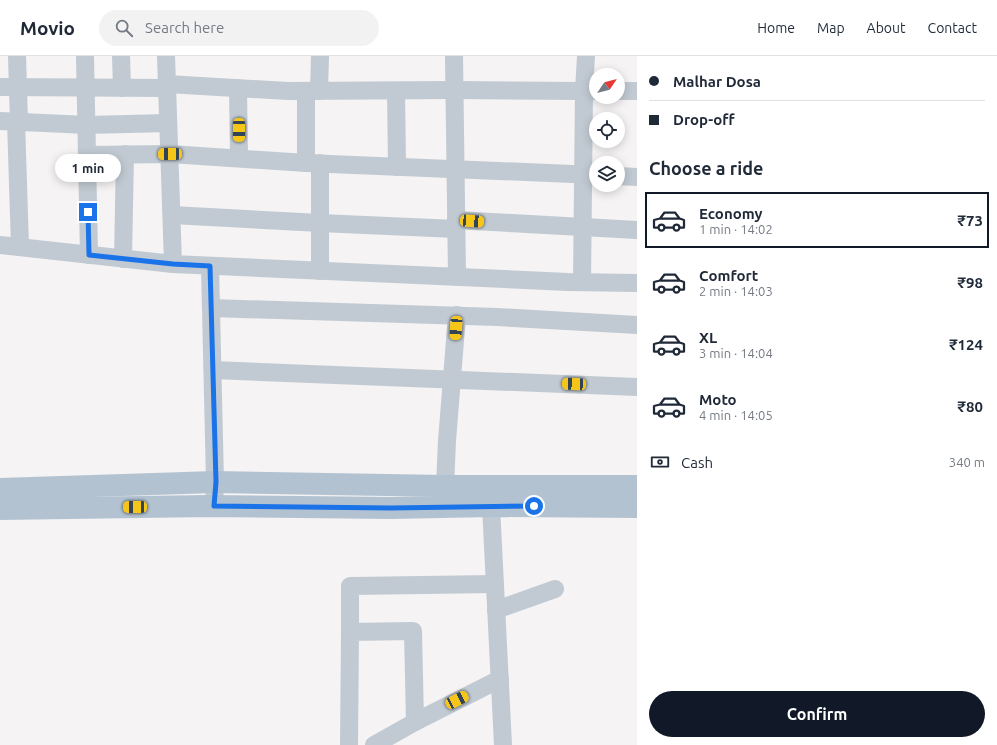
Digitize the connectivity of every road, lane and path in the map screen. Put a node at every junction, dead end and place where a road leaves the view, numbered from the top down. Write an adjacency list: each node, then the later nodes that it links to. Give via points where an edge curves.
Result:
1 (17, 56): 10 (street)
2 (85, 56): 11 (street)
3 (120, 56): 12 (street)
4 (166, 56): 9 (street)
5 (320, 56): 15 (street)
6 (454, 56): 14 (street)
7 (586, 56): 8 (street)
8 (589, 82)
9 (167, 86): 12 (street); 13 (street); 22 (street)
10 (9, 87): 11 (street); 21 (street)
11 (86, 88): 12 (street); 23 (street)
12 (122, 88)
13 (238, 88): 15 (street); 29 (street)
14 (454, 90): 16 (street); 17 (street); 32 (street)
15 (312, 91): 16 (street); 30 (street)
16 (396, 91): 31 (street)
17 (589, 91)
18 (625, 91): 19 (street)
19 (637, 91)
20 (590, 104): 28 (street)
21 (12, 121): 23 (street); 24 (street)
22 (168, 123): 23 (street); 26 (street)
23 (87, 125): 27 (street)
24 (8, 153): 42 (street)
25 (125, 154): 26 (street); 27 (street); 44 (street)
26 (170, 154): 29 (street); 36 (street)
27 (88, 155): 43 (street)
28 (589, 156)
29 (239, 158): 30 (street)
30 (313, 163): 31 (street); 37 (street)
31 (396, 167): 32 (street)
32 (456, 170): 33 (street); 38 (street)
33 (589, 174): 39 (street)
34 (625, 176): 35 (street)
35 (637, 177)
36 (172, 215): 37 (street); 45 (street)
37 (320, 224): 38 (street); 47 (street)
38 (456, 225): 39 (street); 48 (street)
39 (583, 228): 40 (street); 49 (street)
40 (637, 230)
41 (0, 245): 42 (street)
42 (20, 247): 43 (street)
43 (89, 255): 44 (street)
44 (123, 259): 45 (street)
45 (173, 264): 46 (street)
46 (210, 266): 47 (street); 51 (street)
47 (320, 271): 48 (street)
48 (457, 277): 49 (street)
49 (582, 282): 50 (street)
50 (637, 283)
51 (211, 308): 52 (street); 54 (street)
52 (457, 315): 53 (street); 55 (street)
53 (637, 325)
54 (213, 370): 55 (street); 57 (street)
55 (452, 380): 56 (street); 58 (street)
56 (637, 387)
57 (216, 482): 58 (main road); 60 (main road); 62 (street)
58 (445, 486): 61 (main road)
59 (637, 486): 61 (main road)
60 (0, 489)
61 (492, 496): 62 (main road, via 391,508); 63 (main road); 65 (street)
62 (214, 506): 64 (main road)
63 (637, 507)
64 (0, 509)
65 (495, 584): 67 (street); 68 (street, via 350,586)
66 (555, 589): 67 (street)
67 (496, 610): 69 (street)
68 (350, 632): 70 (street, via 413,630); 71 (street)
69 (500, 679): 70 (street); 73 (street)
70 (415, 722): 72 (street)
71 (349, 745)
72 (374, 745)
73 (503, 745)

